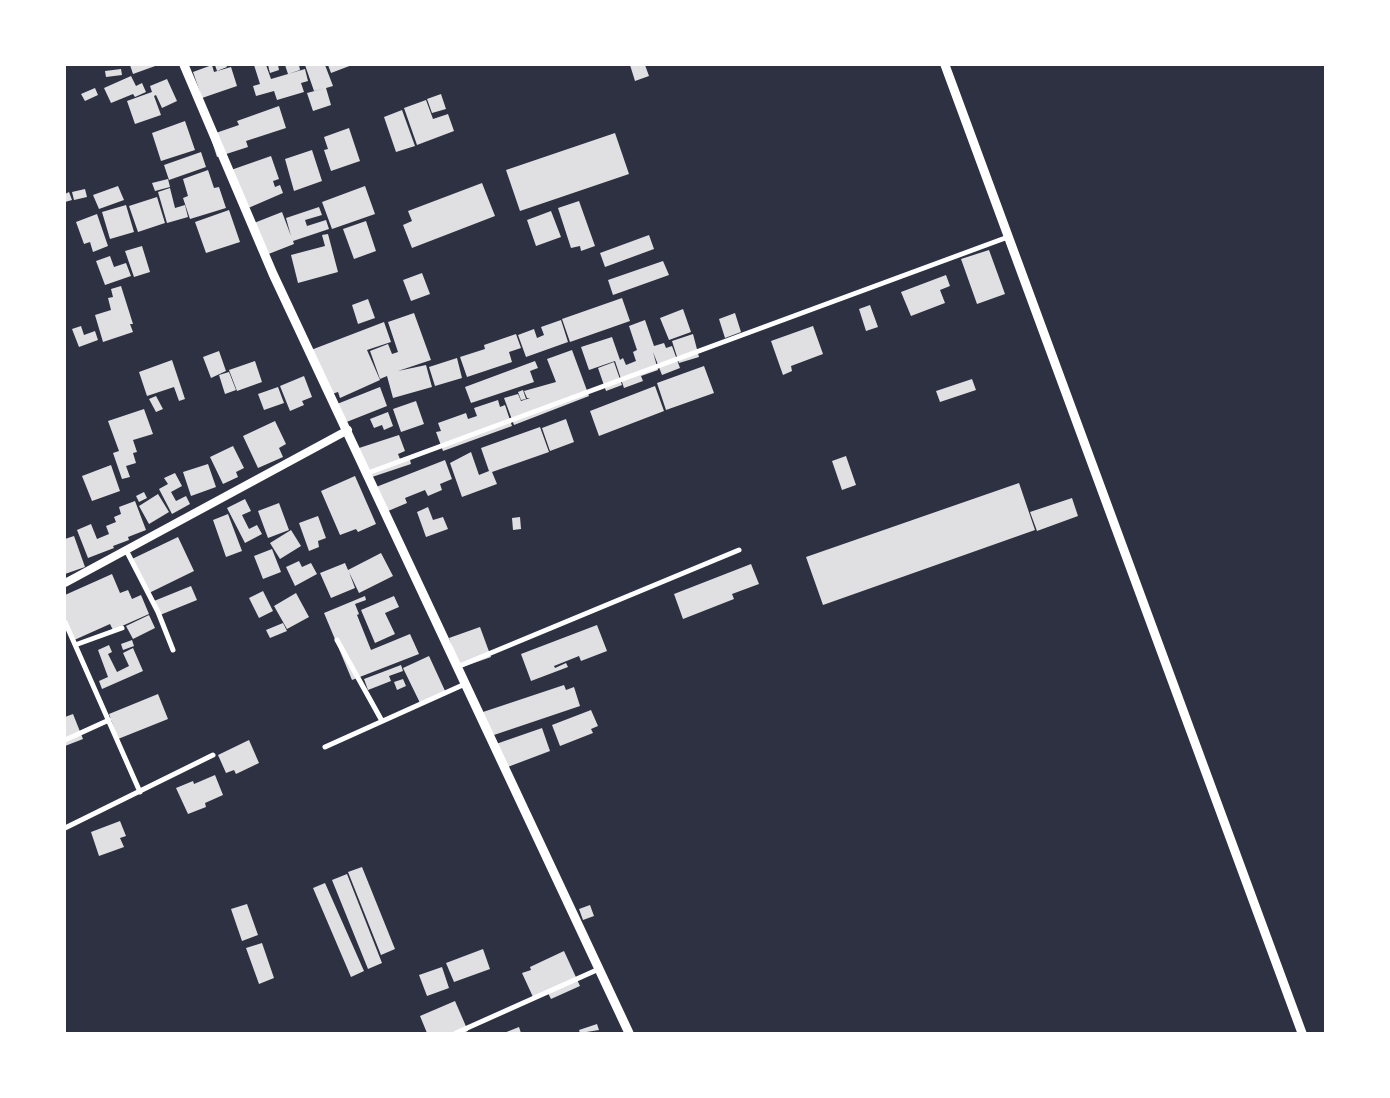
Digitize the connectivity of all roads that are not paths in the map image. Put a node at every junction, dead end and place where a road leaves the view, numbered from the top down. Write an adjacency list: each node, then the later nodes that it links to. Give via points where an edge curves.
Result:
1 (184, 65): 4 (main road, via 273,274)
2 (945, 65): 3 (main road)
3 (1008, 238): 5 (street); 26 (main road)
4 (348, 430): 5 (main road); 6 (street)
5 (368, 473): 14 (main road)
6 (126, 550): 8 (street); 13 (street, via 158,612)
7 (739, 550): 14 (street)
8 (65, 583)
9 (65, 622): 12 (street)
10 (122, 628): 12 (street)
11 (337, 640): 17 (street)
12 (75, 645): 16 (street)
13 (173, 650)
14 (457, 667): 15 (main road)
15 (465, 684): 17 (street); 23 (main road)
16 (109, 720): 18 (street); 21 (street)
17 (382, 721): 19 (street)
18 (65, 740)
19 (325, 747)
20 (213, 755): 21 (street)
21 (140, 792): 22 (street)
22 (65, 828)
23 (599, 969): 24 (street); 25 (main road)
24 (456, 1033)
25 (630, 1033)
26 (1302, 1033)

